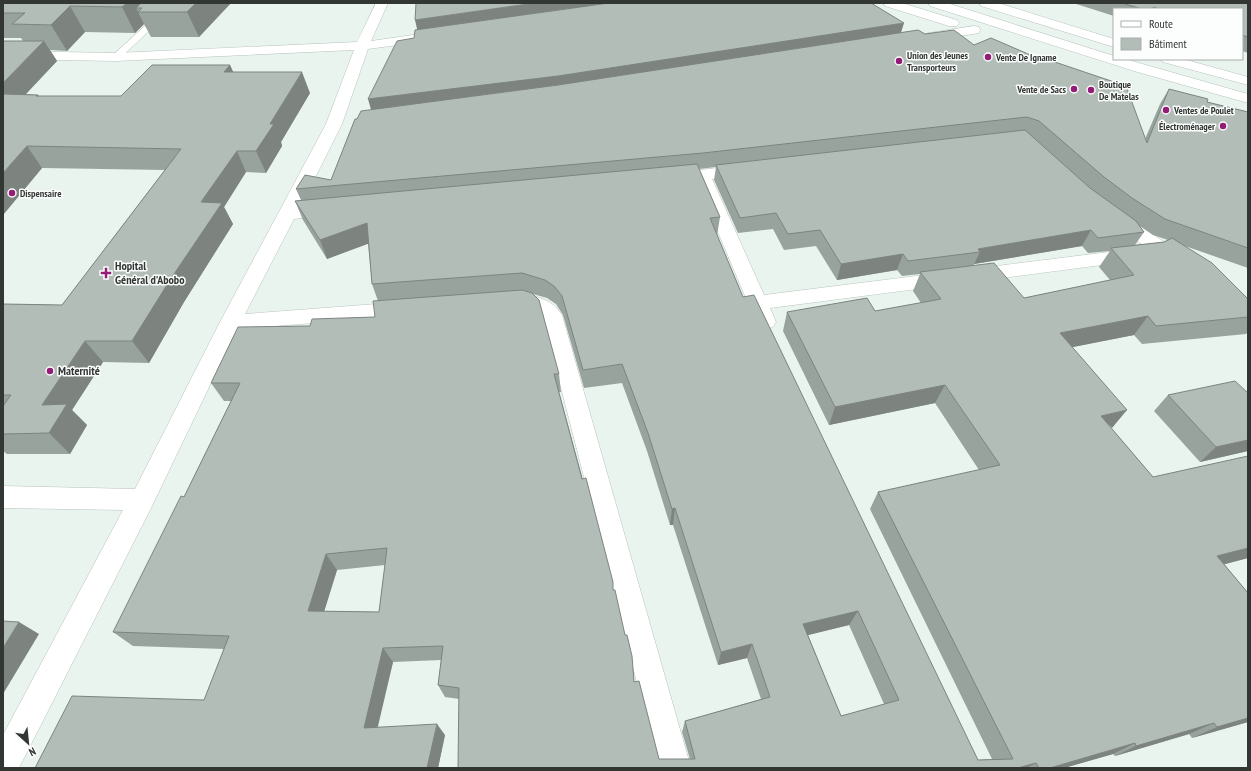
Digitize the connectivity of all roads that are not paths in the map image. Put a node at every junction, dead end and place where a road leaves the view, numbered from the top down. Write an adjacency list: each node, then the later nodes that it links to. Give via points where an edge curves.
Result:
1 (175, 3): 14 (lane)
2 (382, 3): 12 (street)
3 (889, 3): 7 (street)
4 (934, 3): 15 (street)
5 (985, 3): 11 (street)
6 (1025, 3): 10 (street)
7 (974, 30): 9 (street); 18 (street)
8 (441, 35): 12 (street)
9 (919, 39)
10 (1113, 39)
11 (1113, 43)
12 (362, 46): 14 (street); 26 (street, via 342,123)
13 (3, 55): 14 (street)
14 (116, 57)
15 (1113, 60)
16 (1114, 60): 18 (street)
17 (1172, 60): 19 (street)
18 (1139, 68): 20 (street)
19 (1248, 81)
20 (1248, 99)
21 (757, 169): 22 (street)
22 (702, 175): 23 (street); 30 (street)
23 (654, 180)
24 (1101, 208): 27 (street)
25 (344, 209): 26 (street)
26 (288, 214): 32 (street)
27 (1129, 228): 28 (street); 30 (street, via 1150,253)
28 (1194, 269)
29 (493, 303): 37 (street, via 525,300 542,304 552,315)
30 (757, 303): 33 (street)
31 (422, 308): 32 (street)
32 (230, 322): 35 (street)
33 (774, 339)
34 (3, 497): 35 (street)
35 (142, 500): 36 (street)
36 (3, 767)
37 (675, 768)

